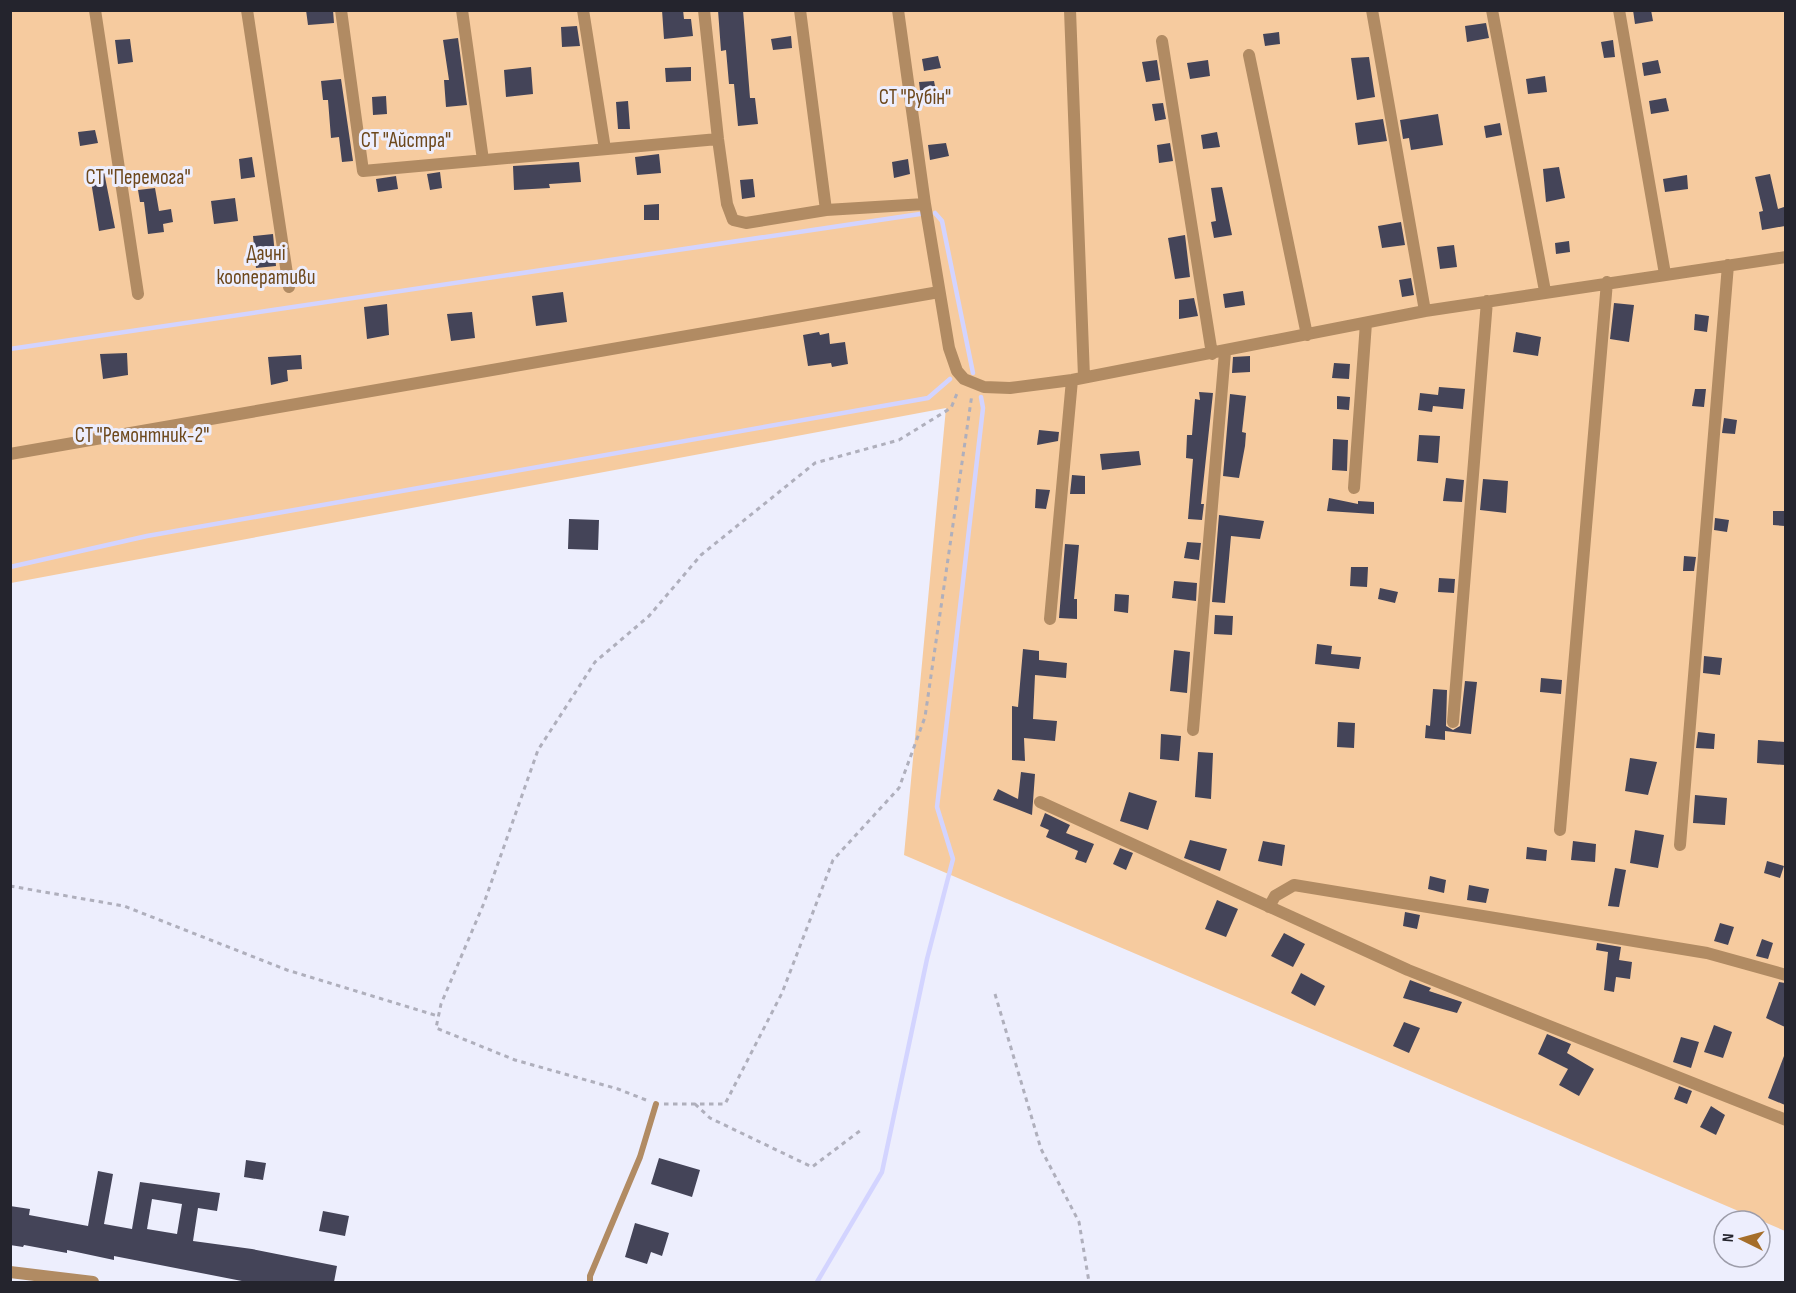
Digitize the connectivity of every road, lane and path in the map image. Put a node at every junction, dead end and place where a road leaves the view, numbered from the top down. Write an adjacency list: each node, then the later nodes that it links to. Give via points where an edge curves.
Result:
1 (95, 10): 27 (street)
2 (247, 10): 24 (street)
3 (341, 10): 17 (street, via 363,171)
4 (462, 10): 17 (street)
5 (583, 10): 16 (street)
6 (704, 10): 15 (street)
7 (800, 10): 19 (street)
8 (898, 10): 18 (street)
9 (1070, 10): 33 (street)
10 (1372, 10): 29 (street)
11 (1492, 10): 25 (street)
12 (1619, 10): 22 (street)
13 (1162, 41): 32 (street)
14 (1249, 55): 31 (street)
15 (718, 139): 16 (street); 19 (street, via 733,220 746,223)
16 (605, 149): 17 (street)
17 (483, 160)
18 (925, 204): 19 (street); 26 (street)
19 (826, 210)
20 (1785, 257): 21 (street)
21 (1728, 265): 22 (street); 42 (street)
22 (1665, 274): 23 (street)
23 (1607, 282): 25 (street); 41 (street)
24 (289, 287)
25 (1545, 291): 28 (street)
26 (939, 292): 34 (street, via 949,348 957,370); 35 (street)
27 (138, 294)
28 (1486, 301): 29 (street); 38 (street)
29 (1425, 312): 30 (street)
30 (1366, 323): 31 (street); 36 (street)
31 (1307, 336): 32 (street)
32 (1219, 352): 33 (street); 39 (street)
33 (1078, 379): 34 (street, via 1010,388); 37 (street)
34 (969, 382): 47 (path, via 951,408 898,440 815,463 701,555 649,616 595,662 538,750 484,903); 49 (path, via 925,717 899,788 833,860 782,993 725,1104)
35 (10, 454)
36 (1354, 488)
37 (1050, 619)
38 (1453, 722)
39 (1193, 730)
40 (1040, 802): 44 (street)
41 (1560, 830)
42 (1680, 845)
43 (10, 886): 47 (path, via 124,906 287,970)
44 (1269, 907): 45 (street, via 1275,896 1294,885 1707,953); 50 (street, via 1408,970)
45 (1785, 975)
46 (995, 994): 55 (path, via 1041,1149 1079,1222)
47 (438, 1017): 48 (path, via 436,1028 515,1060)
48 (656, 1104): 49 (path); 54 (lane, via 640,1157)
49 (695, 1104): 51 (path, via 710,1118 812,1167)
50 (1785, 1120)
51 (861, 1130)
52 (10, 1272): 53 (street)
53 (93, 1282)
54 (590, 1282)
55 (1089, 1282)

